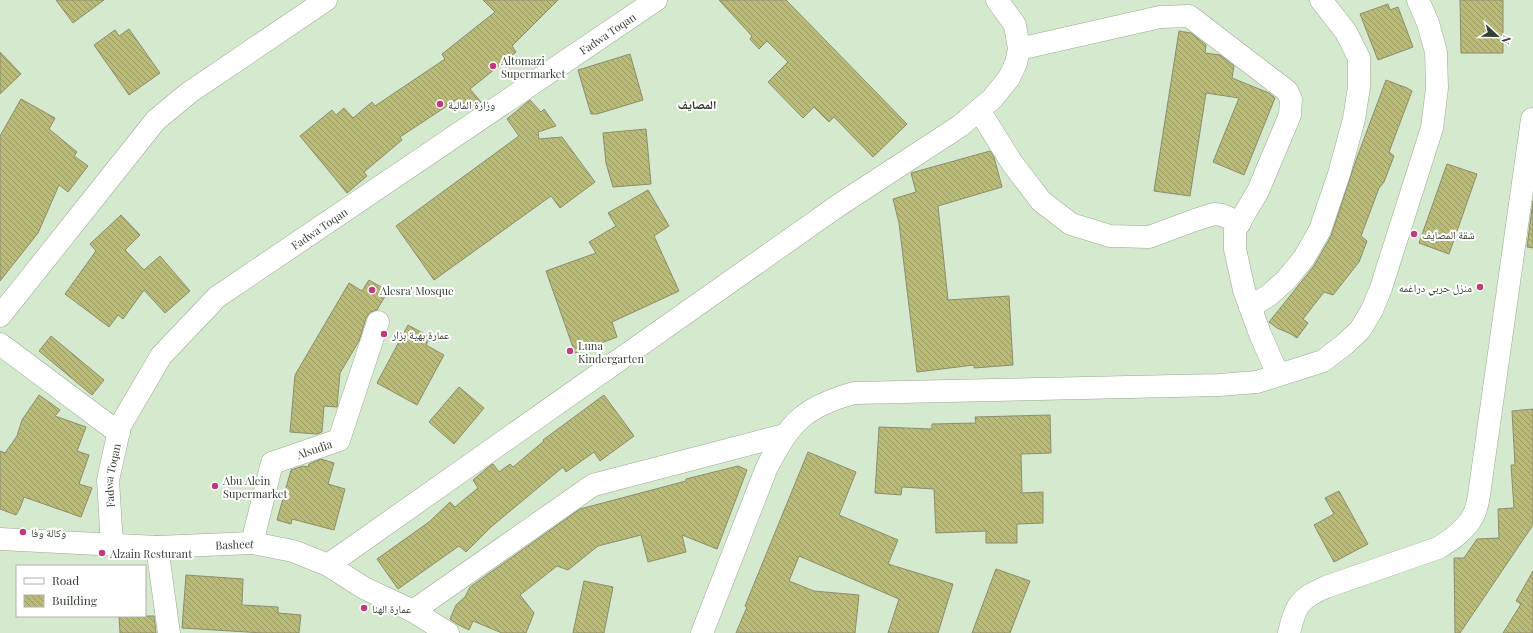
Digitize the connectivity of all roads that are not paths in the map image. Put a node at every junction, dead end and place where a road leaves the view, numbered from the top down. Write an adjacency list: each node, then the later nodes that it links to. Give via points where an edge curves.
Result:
1 (326, 0): 11 (street, via 201,84 156,120)
2 (656, 0): 15 (street, Fadwa Toqan, via 217,297 161,356 120,426)
3 (997, 0): 6 (street, via 1015,25)
4 (1321, 0): 10 (street, via 1346,32 1359,58 1354,119 1320,230 1304,258 1286,280)
5 (1418, 0): 14 (street, via 1436,52 1432,128 1381,288 1360,330 1345,344 1323,361)
6 (1019, 49): 7 (street, via 1009,78); 9 (street, via 1160,17 1189,16 1287,91 1291,99 1290,115 1258,191)
7 (979, 110): 9 (street, via 1012,163 1041,201 1071,224 1110,236 1149,237 1214,214); 21 (street, via 960,126 833,210)
8 (1532, 119): 26 (street, via 1479,495 1474,513 1453,539 1438,548 1326,587 1302,600)
9 (1240, 223): 10 (street, via 1235,230 1235,249)
10 (1250, 307): 14 (street)
11 (0, 316)
12 (378, 322): 18 (street, Alsudia, via 339,440 272,463)
13 (0, 344): 15 (street)
14 (1278, 375): 16 (street, via 1257,382 1219,386 854,393 831,400 809,411)
15 (119, 434): 19 (street, Fadwa Toqan, via 108,480)
16 (785, 435): 22 (street, via 593,485); 25 (street, via 767,467)
17 (0, 540): 19 (street, Basheet)
18 (252, 542): 20 (street, Basheet); 21 (street, Basheet, via 293,551)
19 (112, 545): 20 (street, Basheet)
20 (157, 547): 23 (street)
21 (328, 565): 22 (street, Basheet, via 364,588)
22 (412, 611): 24 (street, Basheet)
23 (169, 633)
24 (448, 633)
25 (702, 633)
26 (1289, 633)

